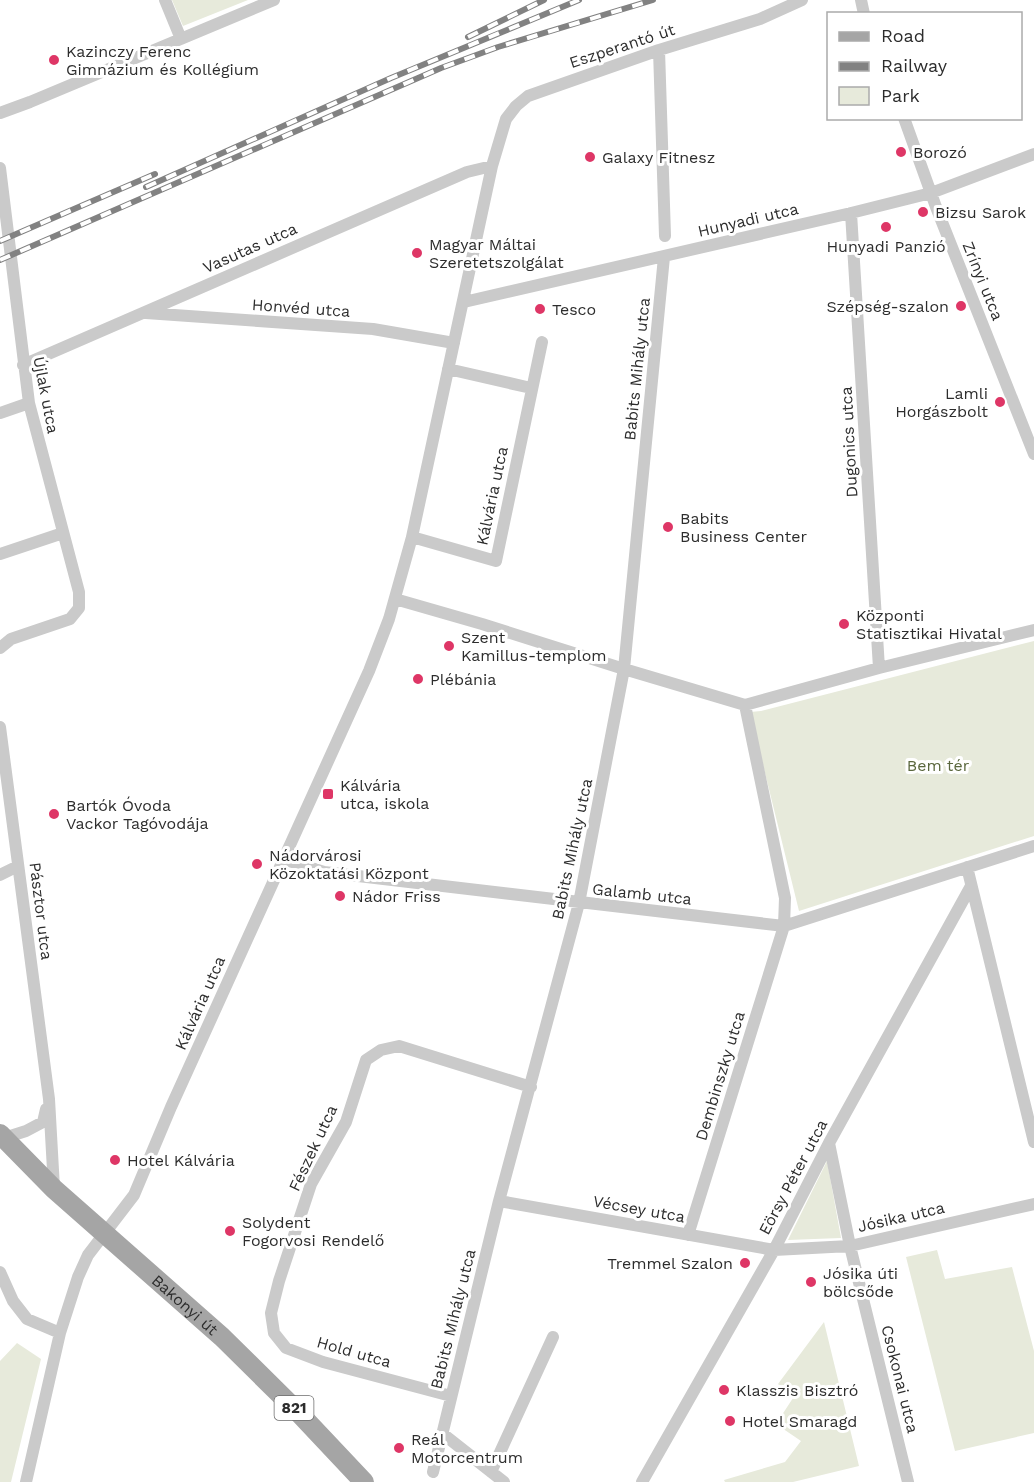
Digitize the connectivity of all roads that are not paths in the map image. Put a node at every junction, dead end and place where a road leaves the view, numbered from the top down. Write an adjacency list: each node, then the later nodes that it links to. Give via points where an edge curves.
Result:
1 (165, 0): 4 (street)
2 (274, 0): 4 (street)
3 (802, 0): 5 (street, Eszperantó út, via 760,20)
4 (181, 39): 6 (street)
5 (659, 50): 9 (street, Eszperantó út, via 528,96 506,119); 13 (street)
6 (0, 112)
7 (905, 120): 11 (street, Zrínyi utca)
8 (1034, 154): 11 (street, Hunyadi utca)
9 (492, 166): 15 (street, Kálvária utca); 16 (street, Vasutas utca, via 467,172)
10 (0, 168): 19 (street, Újlak utca)
11 (931, 193): 12 (street, Hunyadi utca); 24 (street, Zrínyi utca)
12 (851, 213): 14 (street, Hunyadi utca); 31 (street, Dugonics utca)
13 (665, 236)
14 (664, 256): 15 (street, Hunyadi utca); 32 (street, Babits Mihály utca)
15 (464, 302): 18 (street, Kálvária utca)
16 (145, 313): 18 (street, Honvéd utca, via 373,329); 19 (street, Vasutas utca)
17 (542, 342): 21 (street, Kálvária utca)
18 (454, 343): 20 (street, Kálvária utca)
19 (23, 365): 22 (street, Újlak utca)
20 (448, 369): 21 (street); 26 (street, Kálvária utca)
21 (531, 388): 26 (street, Kálvária utca, via 495,561)
22 (28, 403): 23 (street); 25 (street, Újlak utca)
23 (0, 413)
24 (1034, 454)
25 (63, 533): 27 (street); 30 (street, Újlak utca, via 79,592 79,608 70,619 11,639)
26 (412, 537): 28 (street, Kálvária utca)
27 (0, 554)
28 (395, 599): 32 (street); 36 (street, Kálvária utca, via 369,670)
29 (1034, 630): 31 (street)
30 (0, 648)
31 (879, 668): 33 (street)
32 (624, 669): 33 (street); 41 (street, Babits Mihály utca)
33 (745, 705): 42 (street, via 785,898)
34 (0, 733): 37 (street, Pásztor utca)
35 (1034, 846): 38 (street)
36 (283, 859): 41 (street, Galamb utca, via 324,872); 51 (street, Kálvária utca, via 134,1195)
37 (18, 866): 39 (street); 44 (street, Pásztor utca)
38 (967, 867): 40 (street); 42 (street)
39 (0, 874)
40 (971, 886): 46 (street); 47 (street, Eörsy Péter utca)
41 (579, 903): 42 (street, Galamb utca); 43 (street, Babits Mihály utca)
42 (784, 926): 52 (street, Dembinszky utca)
43 (531, 1087): 49 (street, Babits Mihály utca); 56 (street, Fészek utca, via 399,1046 381,1050 366,1060 346,1122 311,1184)
44 (49, 1099): 45 (street, via 43,1122 26,1131); 48 (street, Pásztor utca)
45 (2, 1136): 48 (main road, Bakonyi út / 821)
46 (1034, 1142)
47 (829, 1143): 53 (street, Csokonai utca); 54 (street, Eörsy Péter utca)
48 (54, 1189): 51 (main road, Bakonyi út / 821)
49 (499, 1201): 52 (street, Vécsey utca); 59 (street, Babits Mihály utca)
50 (1034, 1204): 53 (street, Jósika utca)
51 (104, 1234): 57 (street, Kálvária utca, via 78,1277); 64 (main road, Bakonyi út / 821, via 222,1337)
52 (688, 1235): 54 (street, Vécsey utca)
53 (850, 1246): 54 (street, Jósika utca); 67 (street, Csokonai utca)
54 (774, 1250): 66 (street, Eörsy Péter utca)
55 (0, 1272): 57 (street, via 13,1301 27,1319)
56 (271, 1313): 59 (street, Hold utca, via 274,1333 286,1348 323,1362)
57 (60, 1333): 63 (street, Kálvária utca)
58 (553, 1337): 62 (street)
59 (451, 1396): 60 (street, Babits Mihály utca)
60 (442, 1434): 61 (street, Babits Mihály utca); 62 (street)
61 (433, 1472)
62 (491, 1472): 65 (street)
63 (26, 1482)
64 (364, 1482)
65 (504, 1482)
66 (642, 1482)
67 (908, 1482)

